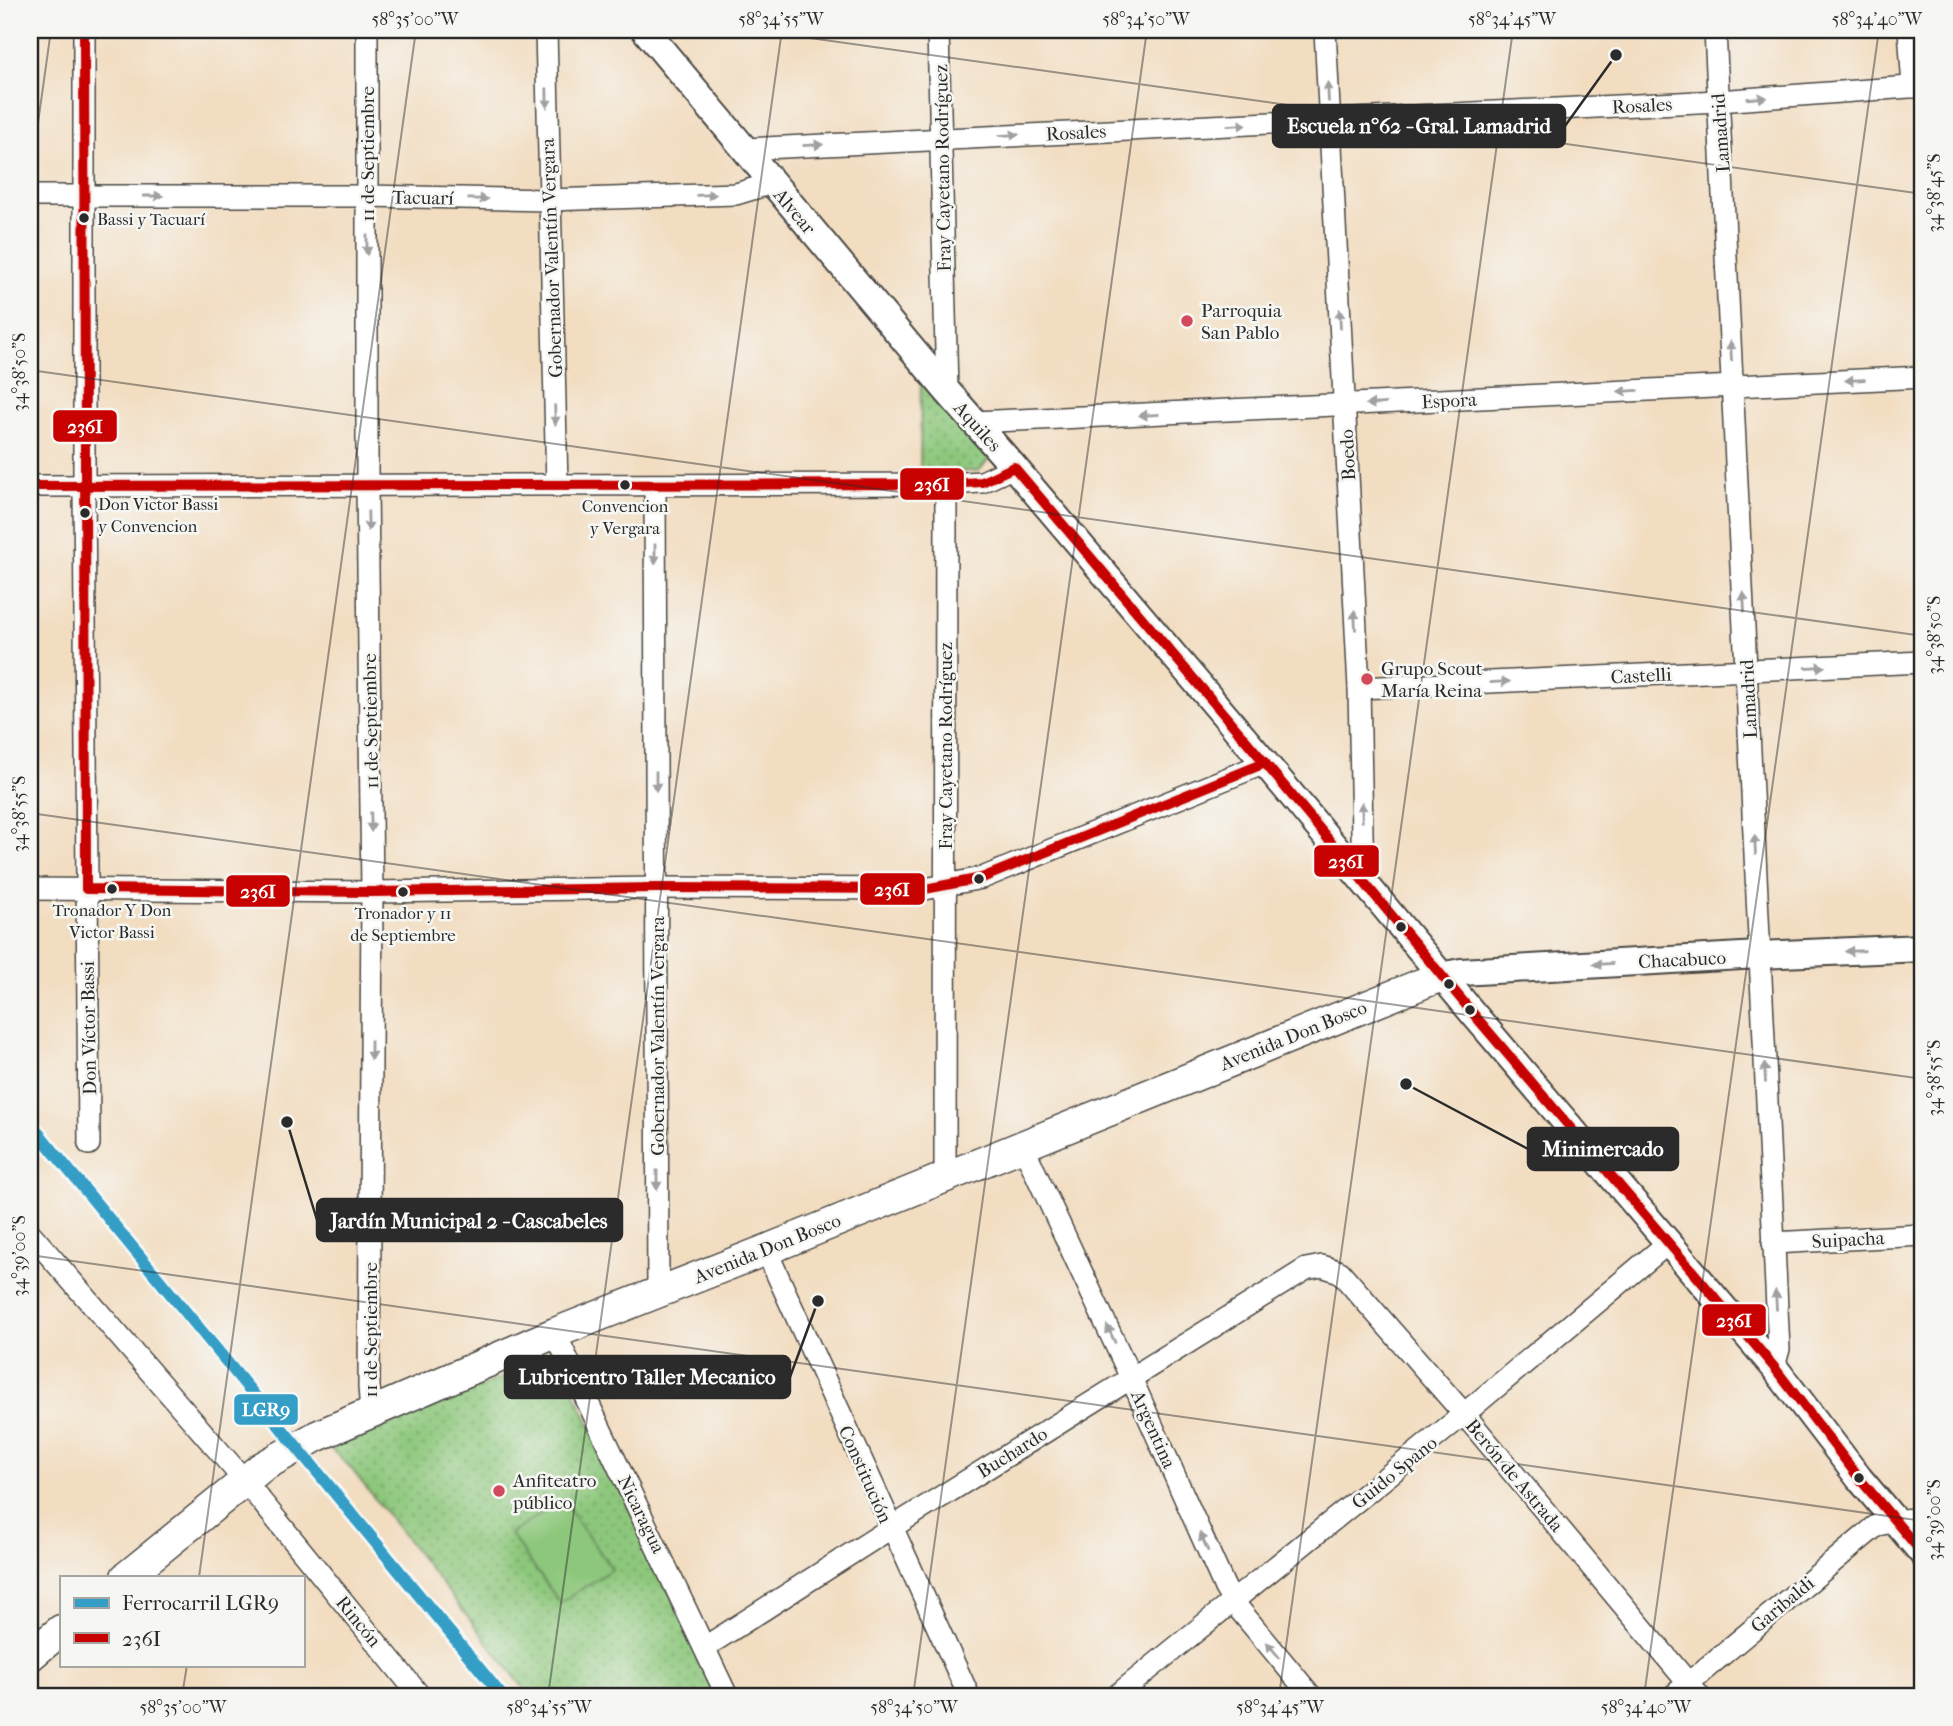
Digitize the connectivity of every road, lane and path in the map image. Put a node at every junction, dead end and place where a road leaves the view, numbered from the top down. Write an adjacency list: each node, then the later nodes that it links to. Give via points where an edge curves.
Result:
1 (84, 30): 15 (street, Don Víctor Bassi)
2 (367, 30): 17 (street, 11 de Septiembre)
3 (546, 30): 18 (street, Gobernador Valentín Vergara, one-way to 18)
4 (645, 30): 13 (street, Alvear)
5 (938, 30): 12 (street, Fray Cayetano Rodríguez)
6 (1325, 30): 11 (street, Boedo, one-way to 6)
7 (1714, 30): 10 (street, Lamadrid)
8 (1909, 30): 9 (street)
9 (1918, 87): 10 (street, Rosales, one-way to 9)
10 (1718, 101): 11 (street, Rosales); 20 (street, Lamadrid, one-way to 10)
11 (1329, 120): 12 (street, Rosales, one-way to 11); 22 (street, Boedo, one-way to 11)
12 (941, 138): 13 (street, one-way to 12); 21 (street, Fray Cayetano Rodríguez)
13 (745, 149): 14 (street, Alvear)
14 (772, 183): 18 (street, Tacuarí, one-way to 14, via 736,194); 21 (street, Alvear)
15 (85, 195): 16 (street, Tacuarí); 17 (street, Tacuarí, one-way to 17); 29 (street, Don Víctor Bassi)
16 (30, 196)
17 (368, 196): 18 (street, Tacuarí, one-way to 18); 30 (street, 11 de Septiembre, one-way to 30)
18 (548, 200): 27 (street, Gobernador Valentín Vergara, one-way to 27)
19 (1923, 377): 20 (street, Espora, one-way to 20)
20 (1733, 385): 22 (street, Espora, one-way to 22); 32 (street, Lamadrid, one-way to 20)
21 (947, 391): 23 (street, Aquiles)
22 (1344, 406): 23 (street, Espora, one-way to 23); 33 (street, Boedo, one-way to 22)
23 (975, 422): 24 (street, Aquiles)
24 (1014, 467): 25 (street, via 982,482); 34 (street, Aquiles)
25 (946, 484): 28 (street); 36 (street, Fray Cayetano Rodríguez)
26 (30, 485): 29 (street)
27 (557, 485): 28 (street); 30 (street)
28 (655, 485): 37 (street, Gobernador Valentín Vergara, one-way to 37)
29 (83, 486): 30 (street); 38 (street, Don Víctor Bassi)
30 (367, 486): 40 (street, 11 de Septiembre, one-way to 40)
31 (1923, 662): 32 (street, Castelli, one-way to 31)
32 (1747, 671): 33 (street, Castelli, one-way to 32); 42 (street, Lamadrid, one-way to 32)
33 (1359, 688): 35 (street, Boedo, one-way to 33)
34 (1265, 763): 35 (street, Aquiles); 36 (street, via 982,878)
35 (1363, 881): 43 (street, Aquiles)
36 (944, 886): 37 (street, via 925,890); 46 (street, Fray Cayetano Rodríguez)
37 (657, 888): 40 (street); 53 (street, Gobernador Valentín Vergara, one-way to 53)
38 (86, 889): 39 (street); 40 (street); 44 (street, Don Víctor Bassi)
39 (30, 890)
40 (372, 892): 57 (street, 11 de Septiembre, one-way to 57)
41 (1923, 948): 42 (street, Chacabuco, one-way to 42)
42 (1759, 955): 43 (street, Chacabuco, one-way to 43); 50 (street, Lamadrid, one-way to 42)
43 (1441, 976): 45 (main road, Avenida Don Bosco); 49 (street, Aquiles)
44 (89, 1144)
45 (1023, 1146): 46 (main road, Avenida Don Bosco); 56 (street, Argentina, one-way to 45)
46 (945, 1176): 51 (main road, Avenida Don Bosco)
47 (30, 1233): 59 (street, Rincón)
48 (1923, 1235): 50 (street, Suipacha)
49 (1668, 1242): 55 (street, Aquiles); 58 (street, Guido Spano)
50 (1773, 1243): 55 (street, Lamadrid, one-way to 50, via 1779,1349)
51 (766, 1251): 53 (main road, Avenida Don Bosco); 62 (street, Constitución)
52 (1322, 1266): 56 (street, Buchardo, via 1306,1269); 58 (street, Berón de Astrada, via 1340,1272)
53 (658, 1292): 54 (main road, Avenida Don Bosco)
54 (555, 1333): 57 (main road, Avenida Don Bosco); 67 (street, Nicaragua)
55 (1774, 1367): 61 (street, Aquiles)
56 (1131, 1378): 62 (street, Buchardo); 65 (street, Argentina, one-way to 56)
57 (371, 1412): 59 (main road, Avenida Don Bosco, via 295,1446)
58 (1464, 1414): 65 (street, Guido Spano); 69 (street, Berón de Astrada)
59 (244, 1480): 64 (main road, Avenida Don Bosco); 70 (street, Rincón)
60 (1923, 1519): 61 (street)
61 (1896, 1520): 63 (street, Aquiles); 69 (street, Garibaldi, via 1876,1526)
62 (891, 1528): 67 (street, Buchardo); 72 (street, Constitución)
63 (1923, 1554)
64 (127, 1576)
65 (1234, 1603): 73 (street, Guido Spano); 74 (street, Argentina, one-way to 65)
66 (60, 1631): 68 (main road)
67 (705, 1647): 71 (street, Nicaragua)
68 (30, 1656)
69 (1687, 1692)
70 (421, 1696)
71 (727, 1696)
72 (969, 1696)
73 (1116, 1696)
74 (1311, 1696)

